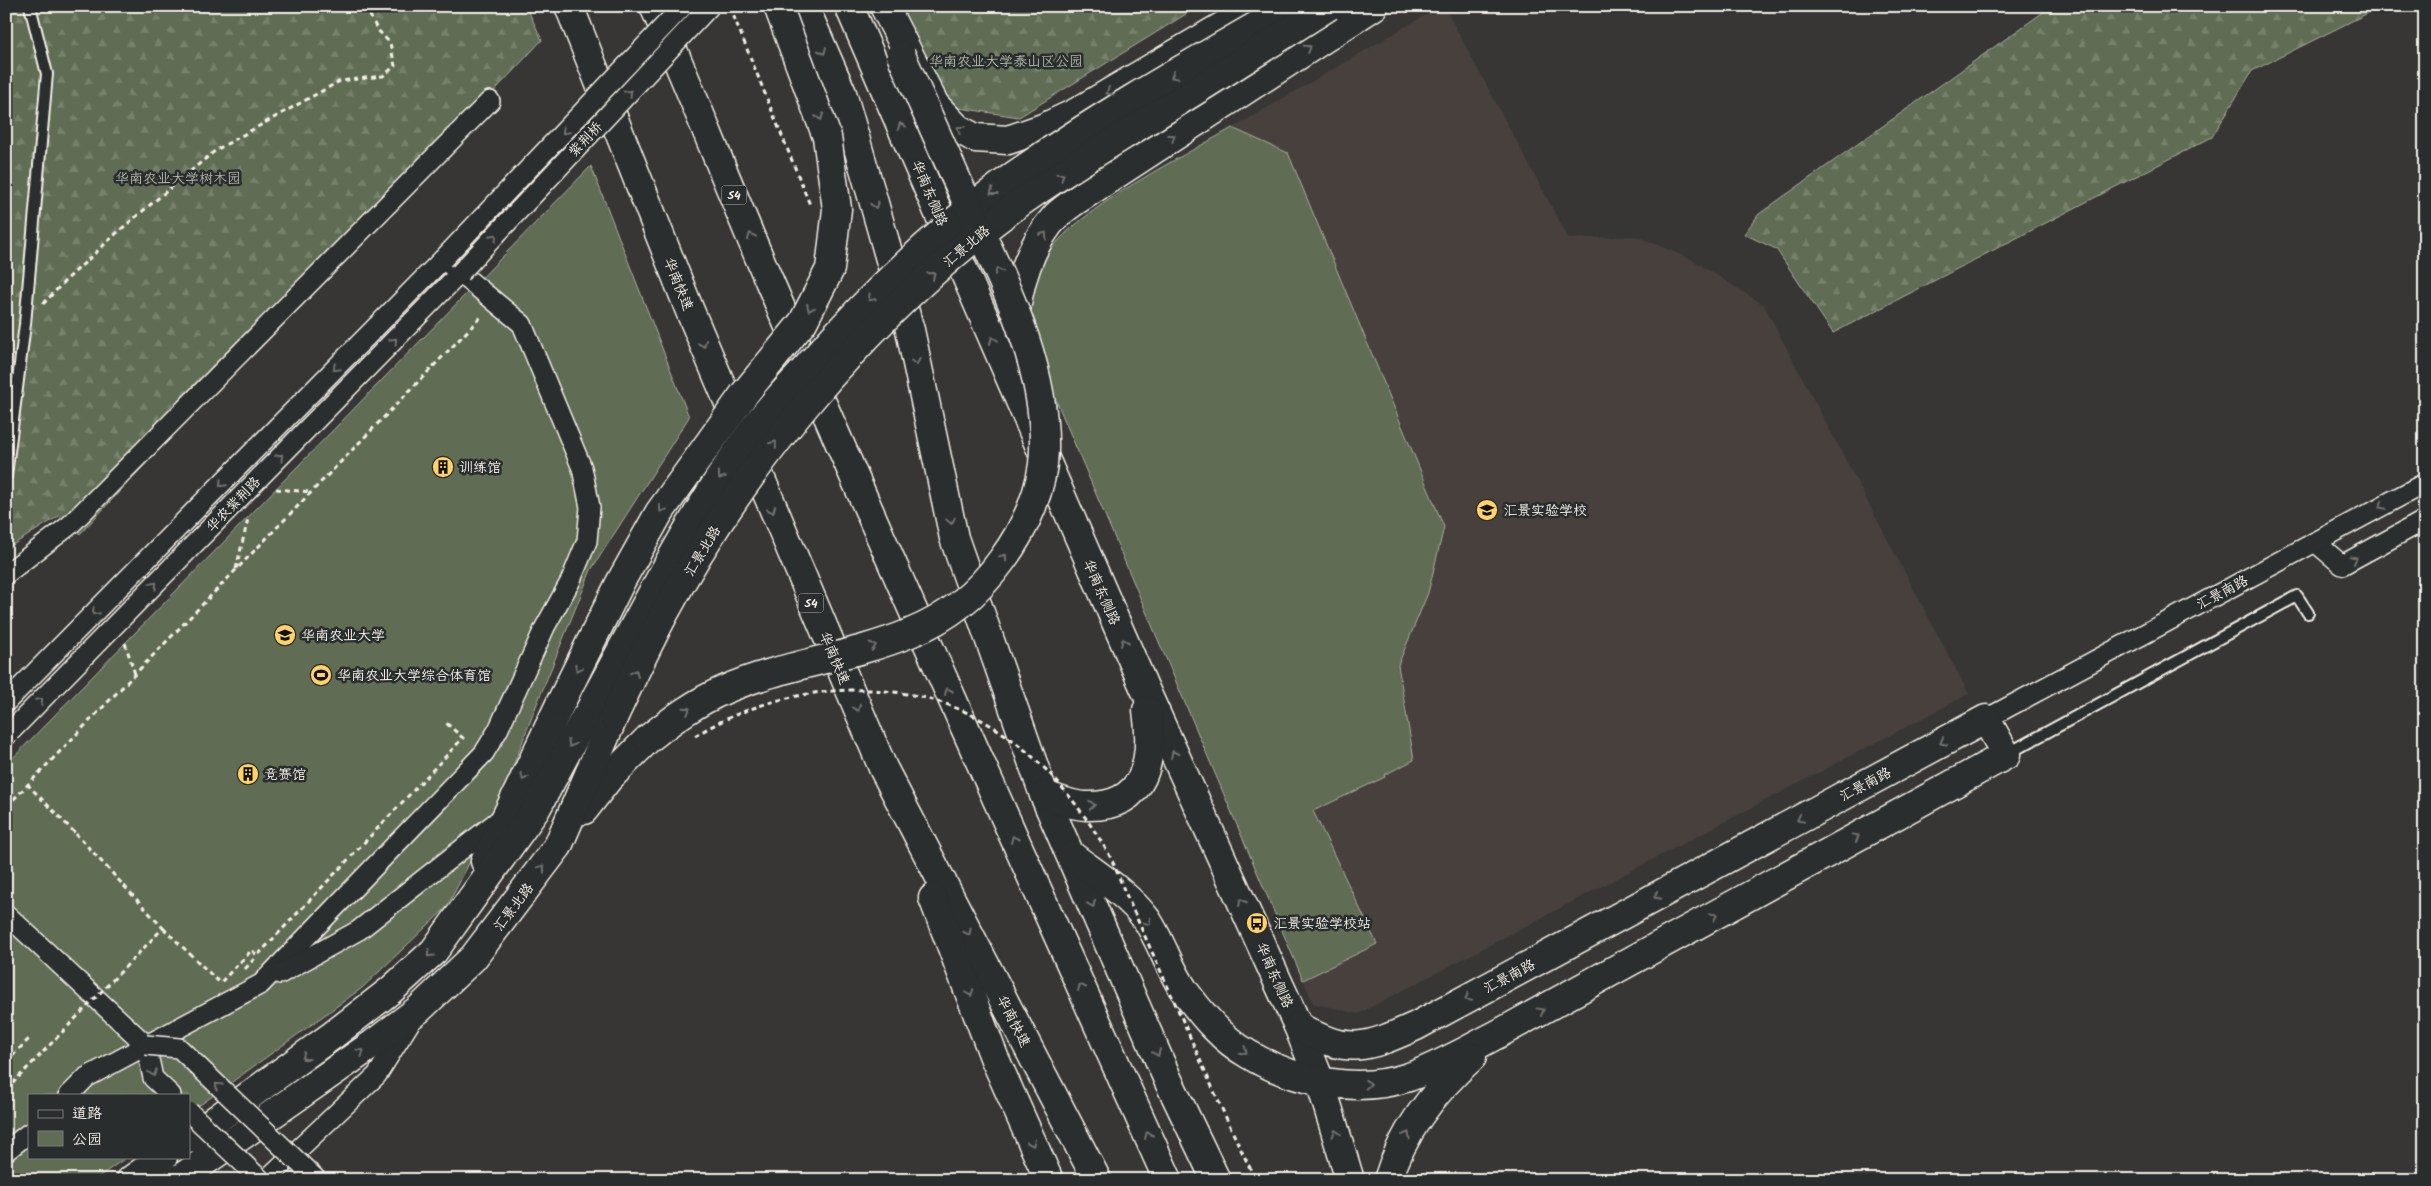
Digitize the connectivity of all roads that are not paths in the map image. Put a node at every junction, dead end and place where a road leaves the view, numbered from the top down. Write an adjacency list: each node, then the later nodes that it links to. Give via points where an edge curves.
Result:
1 (30, 6): 22 (lane, via 48,74 25,324)
2 (548, 6): 20 (main road)
3 (568, 6): 20 (main road, 华南快速 / S4)
4 (654, 6): 17 (main road, S4)
5 (662, 6): 17 (main road)
6 (683, 6): 18 (street, 紫荆桥, one-way to 18, bridge)
7 (710, 6): 19 (street, 紫荆桥, one-way to 7, bridge)
8 (778, 6): 36 (main road, one-way to 36, bridge, via 827,137 837,209 830,269 803,322 745,393 659,513 560,702)
9 (804, 6): 35 (main road, one-way to 35, via 842,93 910,330 954,538)
10 (849, 6): 21 (main road, 华南东侧路, one-way to 10)
11 (883, 6): 12 (main road, one-way to 11, via 1074,112 1043,128 1008,140 975,138 957,128 935,105); 37 (main road, one-way to 11, bridge, via 610,778 672,719 723,690 772,673 884,643 913,632 954,609 994,572 1021,531 1032,506 1044,453 1044,423 1032,359 1004,283 901,55)
12 (1257, 6)
13 (1291, 6): 30 (main road, 汇景北路, one-way to 30, bridge, via 1086,129 1015,176 958,219 883,285 762,418 704,502)
14 (1329, 6): 30 (main road, 汇景北路, one-way to 14, bridge, via 719,523 768,452 864,340 994,222 1076,166)
15 (1374, 6): 21 (main road, one-way to 15, via 1013,342 1016,312 1027,267 1056,216 1084,194)
16 (490, 101): 26 (street, via 70,525)
17 (700, 108): 61 (main road, S4, one-way to 17, via 769,281)
18 (443, 259): 19 (street); 29 (street, 华农紫荆路, one-way to 29)
19 (460, 273): 32 (street, 华农紫荆路, one-way to 19); 41 (street, via 522,324 582,468 590,507 587,541 570,582 544,627 498,730 484,753)
20 (690, 312): 34 (main road, 华南快速 / S4, one-way to 34)
21 (1033, 433): 28 (main road, 华南东侧路, one-way to 21)
22 (6, 476)
23 (2425, 483): 25 (street, 汇景南路, one-way to 25)
24 (2425, 520): 25 (street, one-way to 24, via 2342,566)
25 (2315, 542): 31 (street, 汇景南路)
26 (6, 574)
27 (2308, 613): 33 (lane, via 2297,596)
28 (1144, 687): 35 (main road, one-way to 28, via 1085,806 1106,804 1125,797 1140,783 1150,748); 43 (main road, 华南东侧路, one-way to 28)
29 (6, 702)
30 (604, 709): 37 (main road, 汇景北路); 40 (main road, 汇景北路, one-way to 40)
31 (1986, 719): 33 (main road); 43 (main road, 汇景南路, one-way to 43, via 1416,1026 1366,1045 1344,1047 1318,1039)
32 (6, 736)
33 (2006, 755): 44 (main road, one-way to 33)
34 (882, 768): 59 (main road, one-way to 59, via 994,1057); 60 (main road, 华南快速 / S4, one-way to 60)
35 (1044, 795): 38 (main road)
36 (505, 816): 40 (main road); 41 (street, via 359,930)
37 (558, 846): 42 (main road, 汇景北路, one-way to 37, via 473,958)
38 (1072, 856): 46 (main road, one-way to 46, via 1129,900 1146,918 1185,992 1214,1028 1248,1054 1284,1071); 62 (main road, one-way to 62, via 1168,1080)
39 (6, 914): 45 (street)
40 (461, 916): 51 (main road, 汇景北路, one-way to 51, via 434,951 391,990)
41 (261, 984): 45 (street)
42 (418, 1010): 55 (main road, 汇景北路, one-way to 42); 57 (street, via 376,1075)
43 (1298, 1026): 46 (main road, 华南东侧路)
44 (1498, 1034): 46 (main road, one-way to 44, via 1348,1085 1408,1077); 64 (main road, one-way to 44, via 1422,1109 1441,1086)
45 (146, 1045): 47 (street, via 88,1077); 48 (street, one-way to 48, via 153,1078); 58 (street, one-way to 45, bridge, via 178,1048)
46 (1320, 1081): 63 (main road, 华南东侧路, one-way to 46)
47 (70, 1094)
48 (170, 1094)
49 (190, 1113): 56 (street, bridge)
50 (28, 1134): 52 (street)
51 (190, 1138)
52 (6, 1151)
53 (162, 1158): 54 (main road)
54 (131, 1180)
55 (178, 1180)
56 (262, 1180)
57 (266, 1180)
58 (317, 1180)
59 (1048, 1180)
60 (1096, 1180)
61 (1168, 1180)
62 (1216, 1180)
63 (1350, 1180)
64 (1388, 1180)

